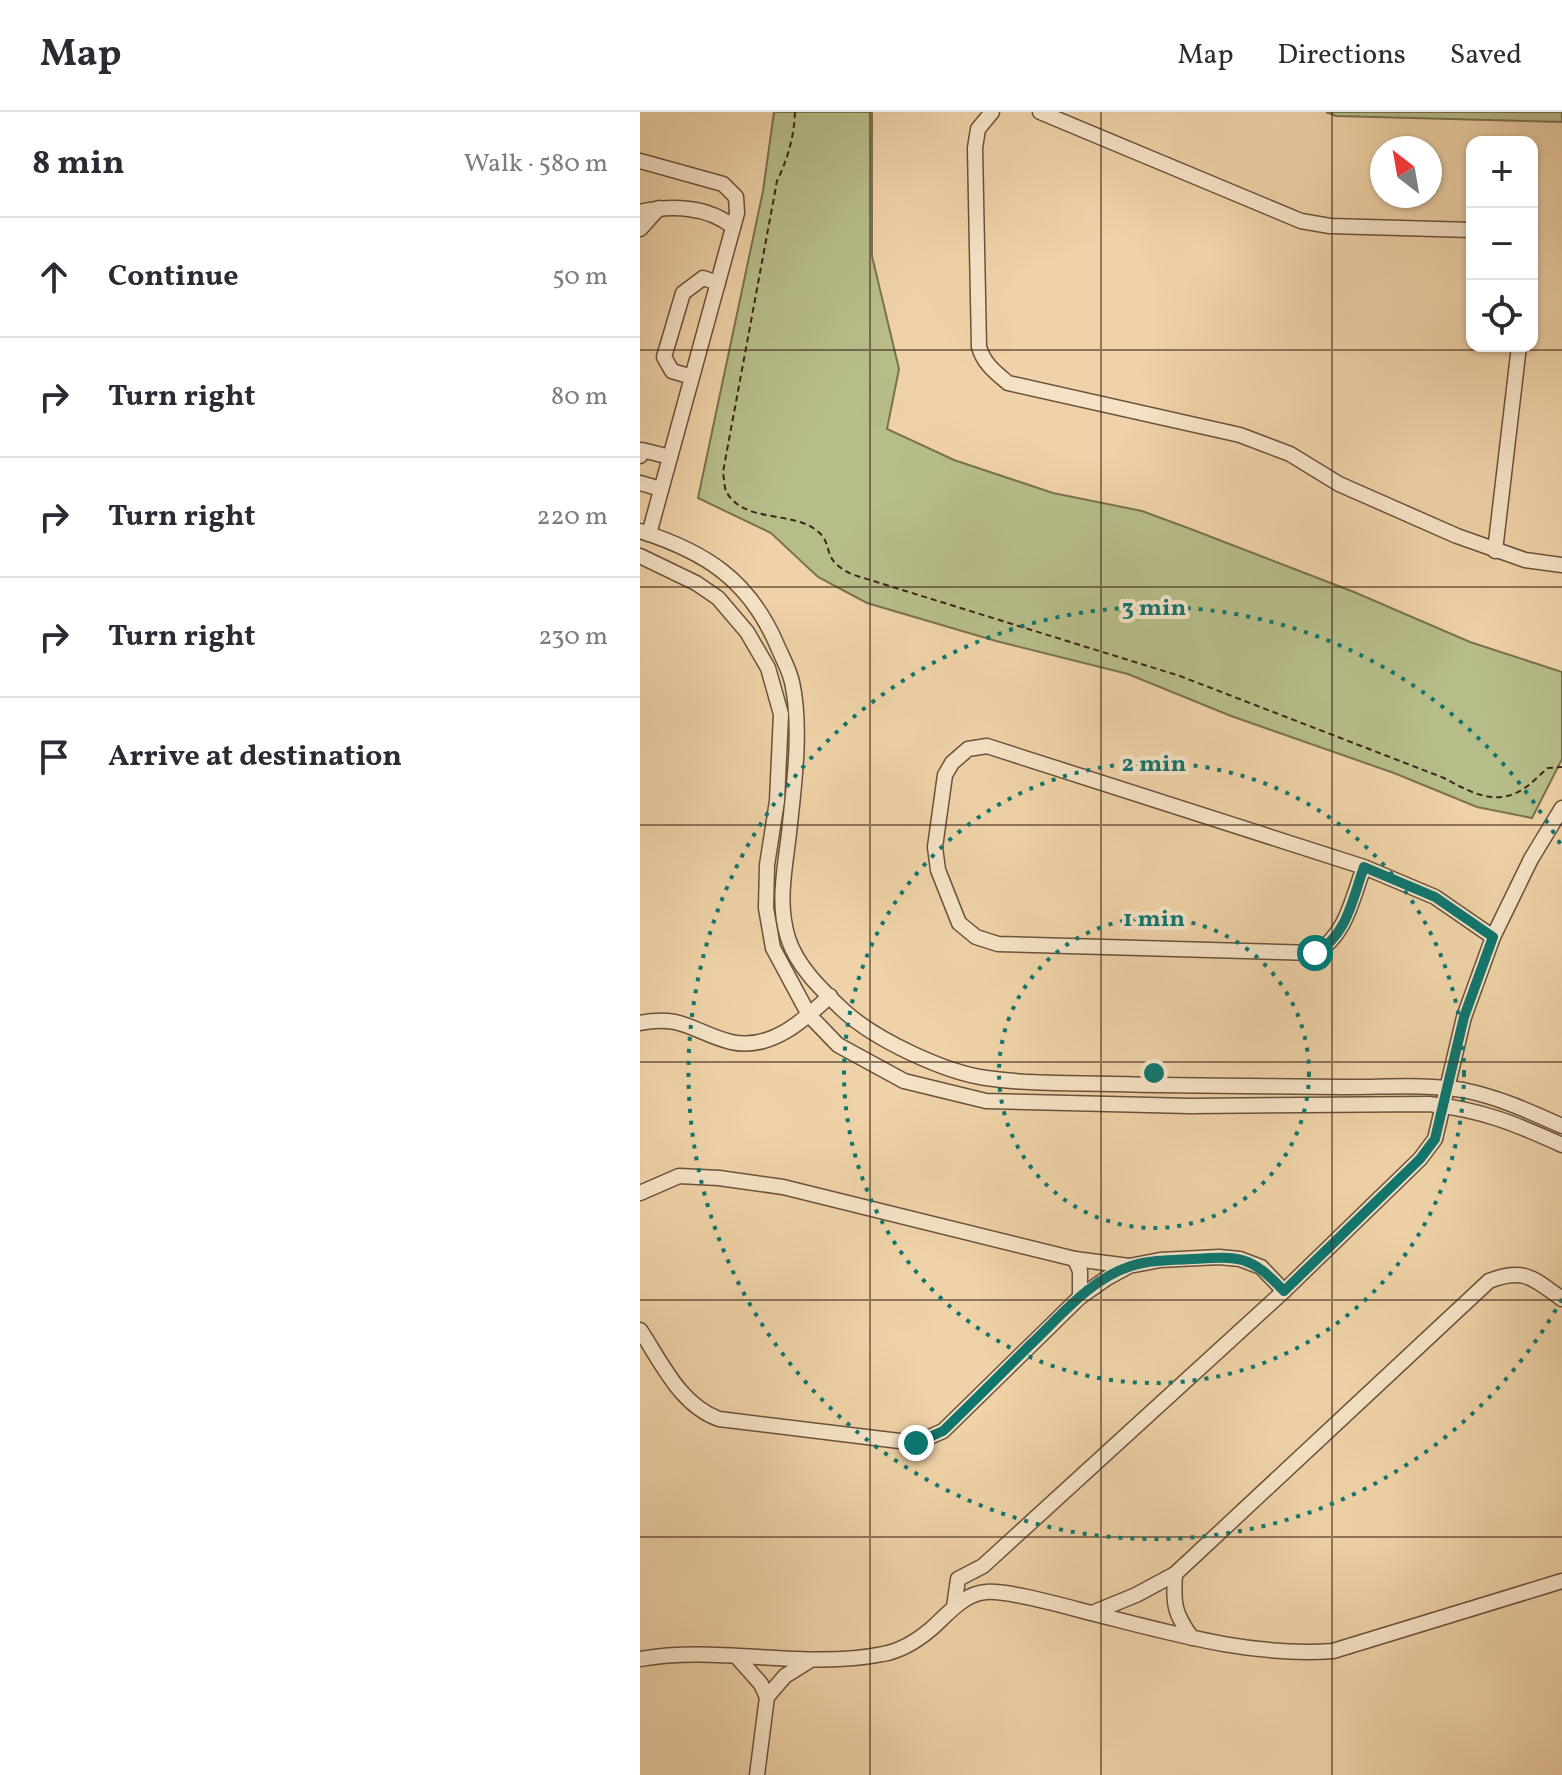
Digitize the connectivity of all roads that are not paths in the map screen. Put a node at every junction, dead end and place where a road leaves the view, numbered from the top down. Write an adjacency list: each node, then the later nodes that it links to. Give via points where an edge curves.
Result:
1 (992, 112): 17 (street, via 978,129 974,165 979,347 994,372 1008,383 1266,443 1339,484)
2 (1040, 112): 8 (street, via 1301,221)
3 (640, 161): 6 (street, via 723,184 736,197)
4 (659, 207): 5 (street); 6 (street, via 696,210); 7 (street)
5 (640, 212)
6 (733, 227): 9 (street)
7 (640, 229)
8 (1466, 230)
9 (718, 283): 11 (street); 11 (street, via 703,278 683,293 664,357 672,371)
10 (1518, 352): 17 (street)
11 (692, 377): 13 (street)
12 (640, 456): 13 (street, via 642,450)
13 (670, 457): 15 (street)
14 (640, 483): 15 (street)
15 (661, 489): 16 (street)
16 (650, 534): 18 (street); 23 (street, via 701,556 741,586 769,627 792,681 796,729 782,906 788,940)
17 (1495, 551): 19 (street)
18 (646, 558): 24 (street, via 718,598 768,668 781,714 766,908 773,948)
19 (1562, 565)
20 (1562, 808): 22 (street)
21 (1364, 867): 21 (street, via 987,746 968,749 945,775 935,847 938,870 959,923 976,937 998,944 1315,953 1339,935); 22 (street, via 1435,897)
22 (1493, 937): 26 (street)
23 (830, 996): 24 (street); 26 (street, via 881,1038 983,1078)
24 (809, 1015): 25 (street, via 785,1033 761,1041 732,1042 683,1022); 27 (street, via 838,1045 871,1066 904,1081 986,1101)
25 (640, 1023)
26 (1445, 1088): 27 (street); 28 (street, via 1496,1098)
27 (1442, 1106): 29 (street, via 1493,1116); 33 (street, via 1435,1139 1420,1159)
28 (1562, 1126)
29 (1562, 1145)
30 (640, 1193): 31 (street, via 679,1176 783,1187)
31 (1075, 1259): 32 (street); 34 (street)
32 (1129, 1266): 33 (street, via 1160,1260 1240,1259 1261,1267); 34 (street)
33 (1284, 1291): 37 (street)
34 (1080, 1297): 36 (street, via 943,1431 916,1443 719,1419 683,1396)
35 (1562, 1299): 38 (street, via 1527,1275 1507,1274 1489,1281)
36 (640, 1330)
37 (983, 1566): 40 (street); 41 (street, via 958,1579)
38 (1175, 1574): 42 (street); 43 (street, via 1174,1606)
39 (1562, 1581): 43 (street, via 1333,1651 1296,1654)
40 (984, 1592): 41 (street); 42 (street)
41 (954, 1607): 46 (street, via 929,1631 895,1650)
42 (1092, 1613): 43 (street)
43 (1192, 1638)
44 (738, 1658): 45 (street); 46 (street); 47 (street)
45 (640, 1659)
46 (810, 1660): 47 (street, via 785,1676)
47 (767, 1697): 48 (street)
48 (757, 1775)

